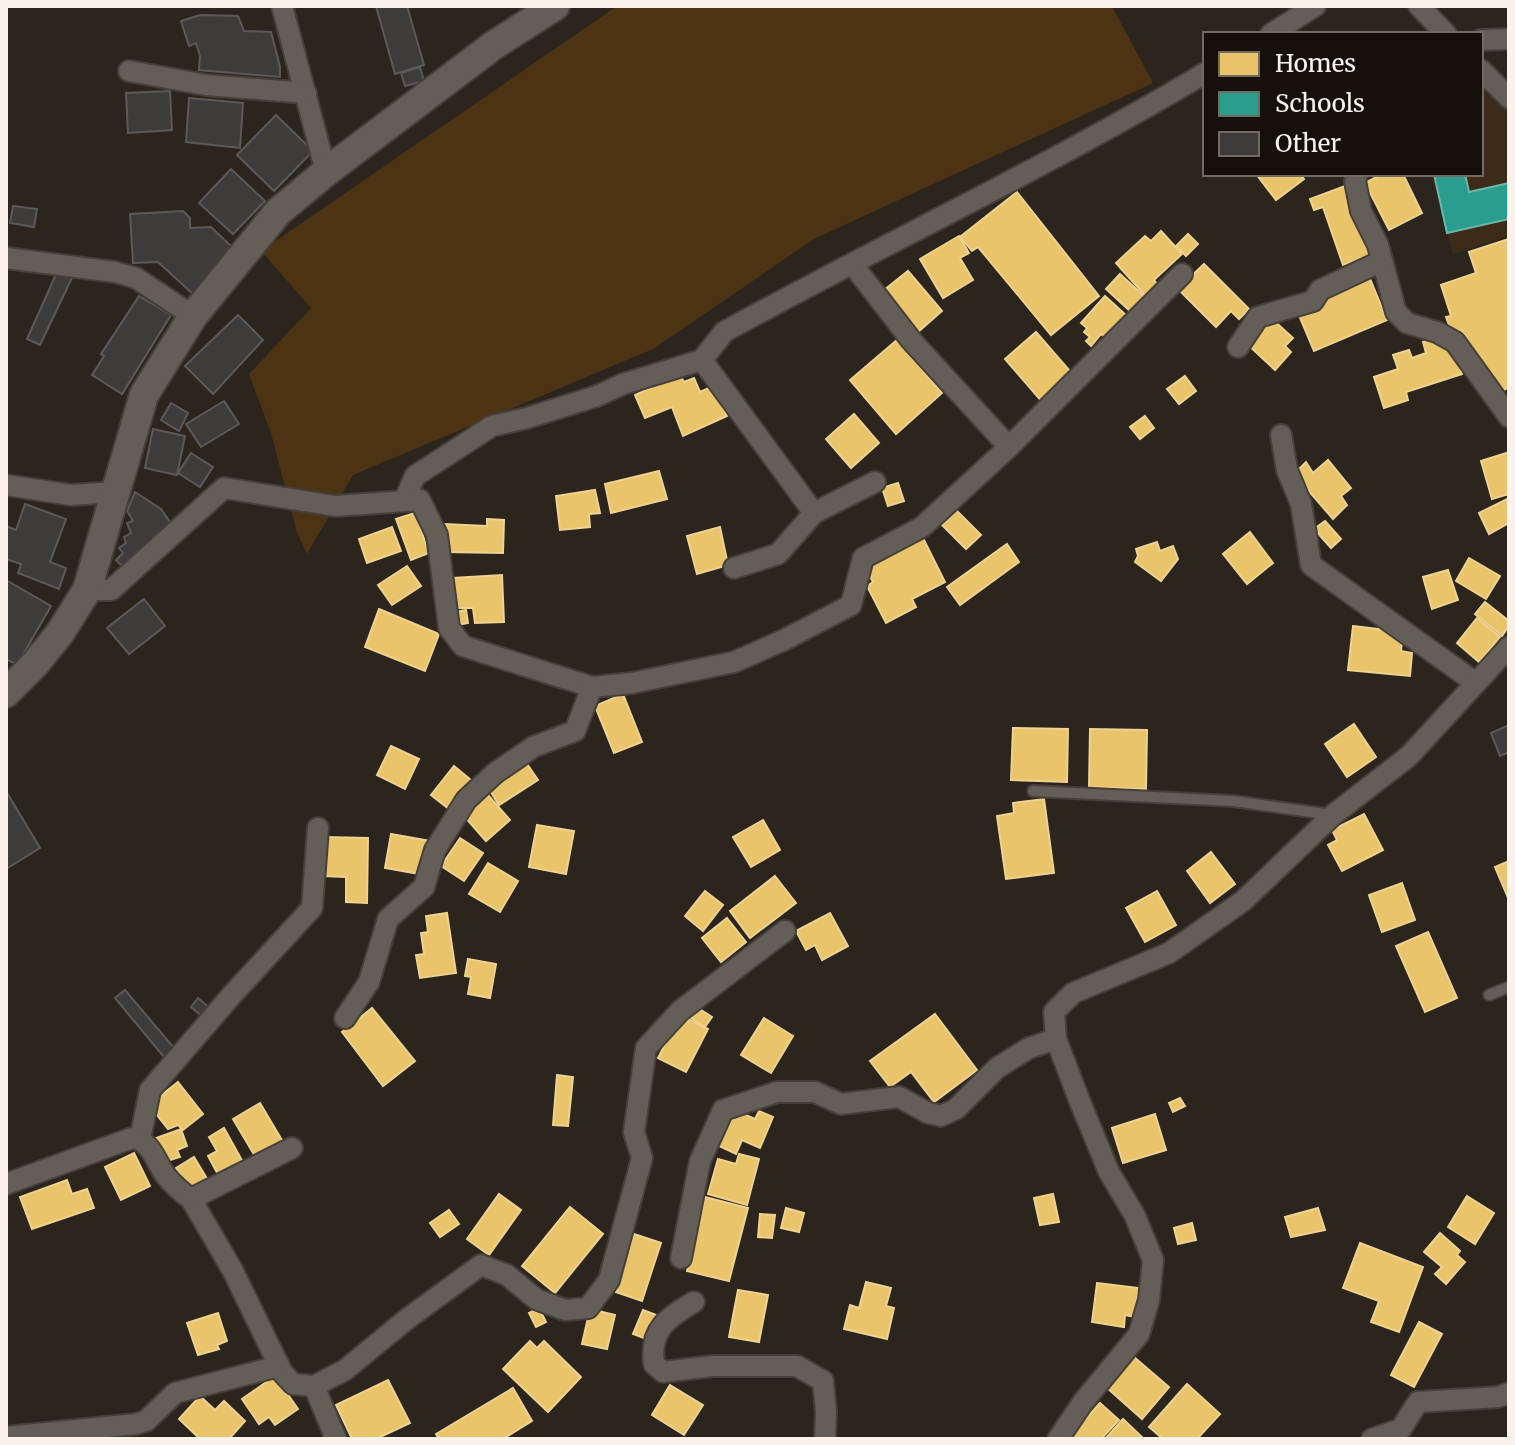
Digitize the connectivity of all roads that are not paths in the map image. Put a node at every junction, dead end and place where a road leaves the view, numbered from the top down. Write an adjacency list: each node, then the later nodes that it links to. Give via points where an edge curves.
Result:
1 (282, 6): 12 (street)
2 (555, 6): 14 (street, via 494,45)
3 (1315, 6): 6 (street)
4 (1419, 6): 5 (street)
5 (1438, 31)
6 (1274, 32)
7 (1509, 39): 8 (street)
8 (1483, 40)
9 (129, 71): 12 (street, via 206,85)
10 (1483, 72): 13 (street)
11 (1203, 74): 18 (street)
12 (306, 93): 14 (street)
13 (1509, 98)
14 (326, 172): 20 (street, via 278,212)
15 (1356, 176): 17 (street, via 1361,211)
16 (6, 258): 20 (street, via 136,278)
17 (1382, 261): 21 (street, via 1320,290 1313,301 1258,317); 23 (street, via 1396,312 1407,323 1455,342)
18 (853, 265): 22 (street, via 724,332); 25 (street, via 911,340)
19 (1182, 274): 25 (street)
20 (193, 316): 28 (street, via 144,395)
21 (1238, 347)
22 (702, 360): 29 (street, via 492,426 415,476); 30 (street)
23 (1509, 417)
24 (1281, 435): 34 (street, via 1311,565)
25 (1009, 447): 35 (street, via 922,527 863,558 851,605 734,662)
26 (875, 482): 30 (street)
27 (6, 485): 28 (street, via 71,495)
28 (116, 492): 32 (street)
29 (404, 501): 32 (street, via 335,506 224,488 111,590); 35 (street, via 420,500 437,535 449,628 463,646)
30 (814, 513): 31 (street, via 778,554)
31 (734, 568)
32 (87, 590): 36 (street, via 60,633)
33 (1509, 647): 34 (street)
34 (1476, 683): 38 (street, via 1409,756)
35 (592, 687): 43 (street, via 575,731 533,747 466,800 435,850 424,887 388,919 369,982)
36 (6, 693)
37 (1033, 791): 38 (lane, via 1233,801)
38 (1333, 815): 44 (street, via 1243,901 1169,953 1073,993 1054,1012)
39 (318, 828): 45 (street, via 312,908 150,1090)
40 (785, 931): 52 (street, via 680,1011 646,1048 634,1132 642,1158 609,1280 588,1308 565,1310 536,1299 507,1275 481,1265 345,1370)
41 (1509, 987): 42 (lane)
42 (1489, 995)
43 (345, 1018)
44 (1056, 1039): 49 (street, via 997,1068 956,1109 941,1116 899,1097 841,1104 815,1092 777,1092 723,1110 700,1161); 57 (street, via 1109,1172 1153,1260 1139,1334)
45 (140, 1139): 47 (street); 48 (street, via 165,1175)
46 (292, 1148): 48 (street)
47 (6, 1184)
48 (191, 1199): 51 (street)
49 (681, 1258)
50 (694, 1302): 56 (street, via 666,1319 652,1349 654,1364 663,1372 797,1366 823,1381)
51 (279, 1366): 52 (street, via 293,1384); 54 (street, via 175,1393 136,1424)
52 (314, 1386): 55 (street)
53 (1509, 1393): 58 (street, via 1418,1402 1401,1429)
54 (6, 1437)
55 (336, 1439)
56 (825, 1439)
57 (1058, 1439)
58 (1372, 1439)

